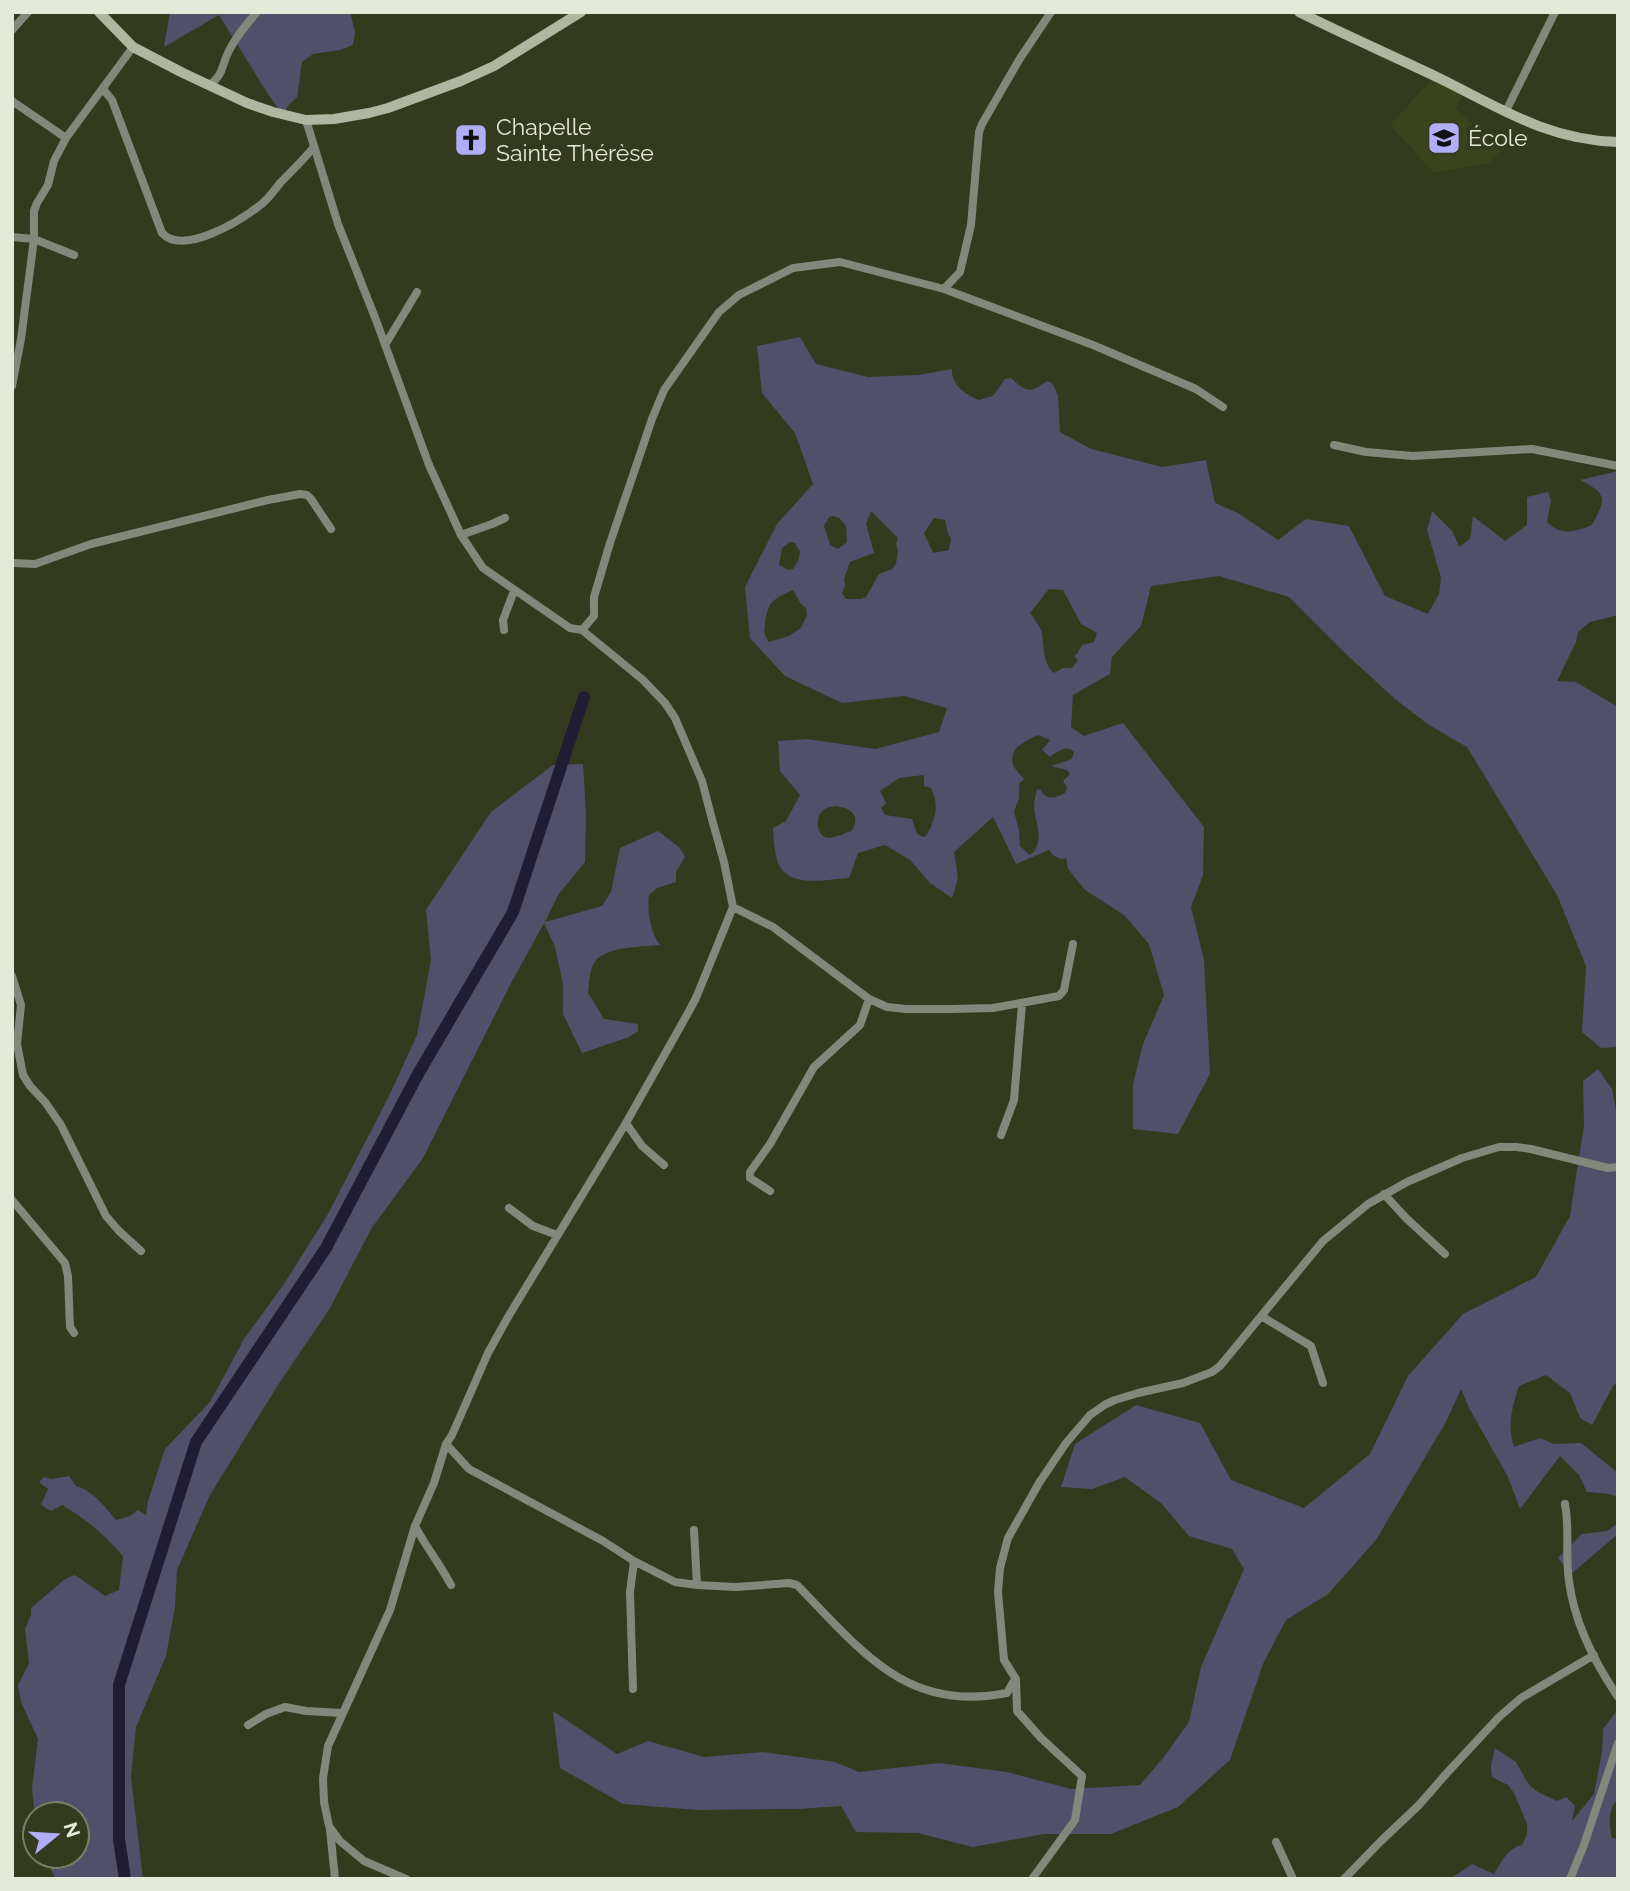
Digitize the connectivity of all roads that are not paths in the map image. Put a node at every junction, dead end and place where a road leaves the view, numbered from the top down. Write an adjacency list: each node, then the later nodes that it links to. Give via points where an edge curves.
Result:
1 (28, 12): 8 (street)
2 (99, 12): 9 (main road)
3 (257, 12): 10 (street)
4 (581, 12): 14 (main road, via 461,81 369,113)
5 (1051, 12): 21 (street, via 982,124 968,239 960,272)
6 (1299, 12): 13 (main road)
7 (1555, 12): 13 (street)
8 (12, 30)
9 (133, 47): 10 (main road); 11 (street)
10 (210, 85): 14 (main road, via 260,108)
11 (103, 89): 15 (street); 17 (street, via 162,233 171,239 199,239 261,206)
12 (12, 101): 15 (street)
13 (1506, 111): 16 (main road, via 1572,138)
14 (306, 120): 17 (street)
15 (66, 138): 19 (street, via 34,211)
16 (1618, 142)
17 (314, 147): 23 (street)
18 (12, 237): 19 (street)
19 (34, 239): 20 (street); 24 (street)
20 (74, 255)
21 (944, 289): 27 (street, via 1093,345 1196,389); 36 (street, via 852,265 803,265 739,295 719,312 664,390 610,543 594,597 594,616)
22 (417, 292): 23 (street)
23 (385, 345): 32 (street, via 429,465)
24 (18, 355): 25 (street); 26 (street)
25 (12, 368)
26 (12, 386)
27 (1223, 407)
28 (1334, 445): 29 (street, via 1413,456 1532,449)
29 (1618, 466)
30 (505, 518): 32 (street)
31 (331, 529): 33 (street, via 311,499 300,494 103,541 35,564)
32 (461, 534): 34 (street, via 483,568)
33 (12, 563)
34 (514, 591): 35 (street); 36 (street, via 570,628)
35 (504, 630)
36 (582, 630): 37 (street, via 643,680 675,718 702,780)
37 (733, 907): 40 (street, via 773,927); 42 (street, via 695,998)
38 (1073, 944): 41 (street, via 1062,993)
39 (12, 976): 51 (street, via 21,1005 17,1044 23,1075 61,1125 106,1216)
40 (869, 999): 41 (street, via 906,1009); 46 (street, via 860,1024 814,1068 750,1172 750,1178)
41 (1022, 1004): 43 (street, via 1014,1100)
42 (626, 1123): 44 (street, via 642,1146); 50 (street)
43 (1001, 1135)
44 (664, 1165)
45 (1618, 1167): 47 (street, via 1499,1147 1439,1167)
46 (770, 1191)
47 (1384, 1194): 52 (street); 53 (street, via 1324,1241)
48 (12, 1199): 54 (street, via 65,1263)
49 (509, 1208): 50 (street, via 533,1226)
50 (557, 1235): 56 (street, via 488,1353)
51 (142, 1251)
52 (1445, 1254)
53 (1261, 1316): 55 (street, via 1311,1346); 64 (street, via 1212,1372 1115,1400 1090,1415 1039,1483 1008,1538 1000,1568 1004,1660)
54 (74, 1333)
55 (1323, 1383)
56 (446, 1444): 58 (street); 60 (street, via 469,1469)
57 (1565, 1504): 63 (street, via 1571,1597)
58 (415, 1526): 61 (street); 67 (street, via 390,1610)
59 (694, 1530): 62 (street)
60 (634, 1561): 62 (street, via 676,1582); 65 (street, via 630,1592)
61 (451, 1585)
62 (697, 1585): 64 (street, via 794,1584 888,1671 931,1692 990,1696 1007,1693)
63 (1594, 1655): 66 (street); 76 (street, via 1521,1698 1499,1717)
64 (1016, 1679): 74 (street, via 1017,1711 1082,1776 1075,1820)
65 (633, 1689)
66 (1618, 1697)
67 (342, 1713): 68 (street, via 285,1707); 70 (street, via 323,1770)
68 (248, 1725)
69 (1618, 1743): 77 (street)
70 (329, 1826): 72 (street); 73 (street, via 364,1861)
71 (1276, 1842): 75 (street)
72 (335, 1879)
73 (406, 1879)
74 (1032, 1879)
75 (1293, 1879)
76 (1344, 1879)
77 (1570, 1879)

